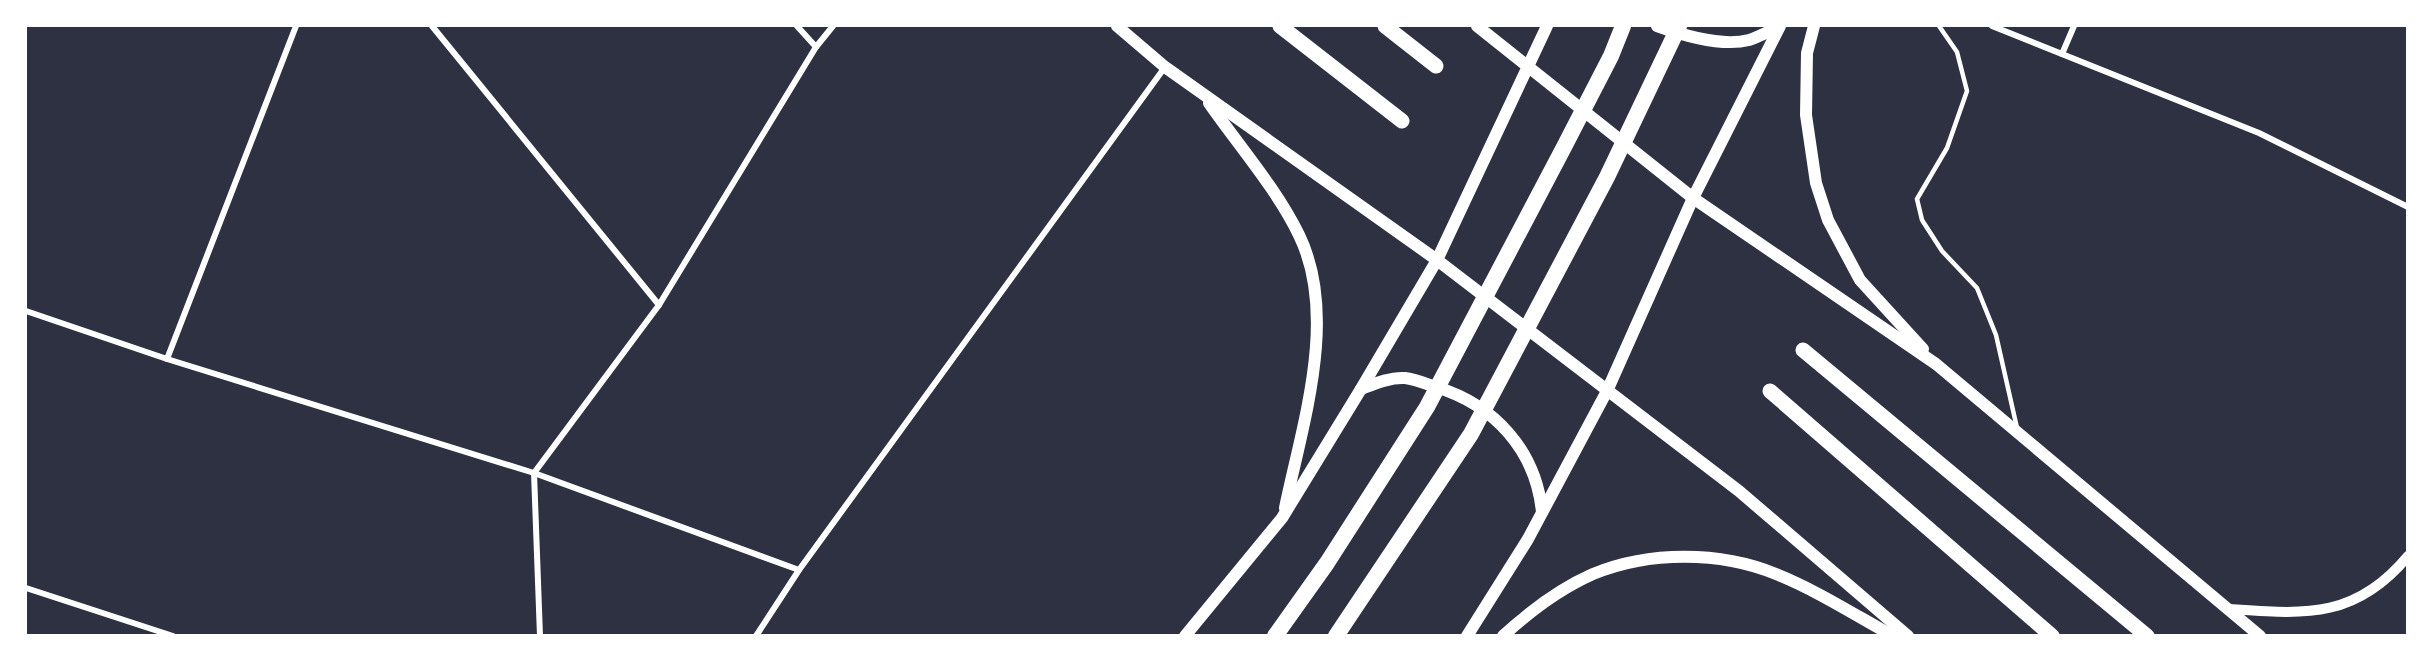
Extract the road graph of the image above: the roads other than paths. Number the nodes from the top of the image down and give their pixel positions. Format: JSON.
{"nodes":[{"id":1,"x":296,"y":26,"type":"edge"},
{"id":2,"x":432,"y":26,"type":"edge"},
{"id":3,"x":797,"y":26,"type":"edge"},
{"id":4,"x":833,"y":26,"type":"edge"},
{"id":5,"x":1117,"y":26,"type":"edge"},
{"id":6,"x":1280,"y":26,"type":"edge"},
{"id":7,"x":1385,"y":26,"type":"edge"},
{"id":8,"x":1477,"y":26,"type":"edge"},
{"id":9,"x":1547,"y":26,"type":"edge"},
{"id":10,"x":1623,"y":26,"type":"edge"},
{"id":11,"x":1656,"y":26,"type":"edge"},
{"id":12,"x":1679,"y":26,"type":"edge"},
{"id":13,"x":1780,"y":26,"type":"edge"},
{"id":14,"x":1814,"y":26,"type":"edge"},
{"id":15,"x":1939,"y":26,"type":"edge"},
{"id":16,"x":1992,"y":26,"type":"edge"},
{"id":17,"x":2074,"y":26,"type":"edge"},
{"id":18,"x":816,"y":47,"type":"junction"},
{"id":19,"x":2062,"y":54,"type":"junction"},
{"id":20,"x":1436,"y":66,"type":"dead end"},
{"id":21,"x":1526,"y":66,"type":"junction"},
{"id":22,"x":1165,"y":67,"type":"junction"},
{"id":23,"x":1203,"y":95,"type":"junction"},
{"id":24,"x":1402,"y":121,"type":"dead end"},
{"id":25,"x":1693,"y":198,"type":"junction"},
{"id":26,"x":2408,"y":207,"type":"edge"},
{"id":27,"x":1437,"y":260,"type":"junction"},
{"id":28,"x":658,"y":305,"type":"junction"},
{"id":29,"x":26,"y":311,"type":"edge"},
{"id":30,"x":1803,"y":350,"type":"dead end"},
{"id":31,"x":167,"y":359,"type":"junction"},
{"id":32,"x":1936,"y":363,"type":"junction"},
{"id":33,"x":1360,"y":389,"type":"junction"},
{"id":34,"x":1607,"y":391,"type":"junction"},
{"id":35,"x":1770,"y":391,"type":"dead end"},
{"id":36,"x":2019,"y":433,"type":"junction"},
{"id":37,"x":534,"y":473,"type":"junction"},
{"id":38,"x":1542,"y":514,"type":"junction"},
{"id":39,"x":1282,"y":518,"type":"junction"},
{"id":40,"x":2408,"y":556,"type":"edge"},
{"id":41,"x":799,"y":570,"type":"junction"},
{"id":42,"x":26,"y":588,"type":"edge"},
{"id":43,"x":2229,"y":609,"type":"junction"},
{"id":44,"x":173,"y":636,"type":"edge"},
{"id":45,"x":540,"y":636,"type":"edge"},
{"id":46,"x":756,"y":636,"type":"edge"},
{"id":47,"x":1185,"y":636,"type":"edge"},
{"id":48,"x":1275,"y":636,"type":"edge"},
{"id":49,"x":1336,"y":636,"type":"edge"},
{"id":50,"x":1467,"y":636,"type":"edge"},
{"id":51,"x":1503,"y":636,"type":"edge"},
{"id":52,"x":1893,"y":636,"type":"edge"},
{"id":53,"x":1908,"y":636,"type":"edge"},
{"id":54,"x":2052,"y":636,"type":"edge"},
{"id":55,"x":2146,"y":636,"type":"edge"},
{"id":56,"x":2260,"y":636,"type":"edge"}],
"edges":[{"from":1,"to":31,"type":"street"},
{"from":2,"to":28,"type":"street"},
{"from":3,"to":18,"type":"street"},
{"from":4,"to":18,"type":"street"},
{"from":5,"to":22,"type":"main road"},
{"from":6,"to":24,"type":"main road"},
{"from":7,"to":20,"type":"main road"},
{"from":8,"to":21,"type":"main road"},
{"from":9,"to":21,"type":"main road"},
{"from":10,"to":48,"type":"highway"},
{"from":11,"to":13,"type":"main road"},
{"from":12,"to":49,"type":"highway"},
{"from":13,"to":25,"type":"main road"},
{"from":14,"to":32,"type":"main road"},
{"from":15,"to":36,"type":"lane"},
{"from":16,"to":19,"type":"street"},
{"from":17,"to":19,"type":"street"},
{"from":18,"to":28,"type":"street"},
{"from":19,"to":26,"type":"street"},
{"from":21,"to":25,"type":"main road"},
{"from":21,"to":27,"type":"main road"},
{"from":22,"to":23,"type":"main road"},
{"from":22,"to":41,"type":"street"},
{"from":23,"to":27,"type":"main road"},
{"from":23,"to":39,"type":"main road"},
{"from":25,"to":32,"type":"main road"},
{"from":25,"to":34,"type":"main road"},
{"from":27,"to":33,"type":"main road"},
{"from":27,"to":34,"type":"main road"},
{"from":28,"to":37,"type":"street"},
{"from":29,"to":31,"type":"street"},
{"from":30,"to":55,"type":"main road"},
{"from":31,"to":37,"type":"street"},
{"from":32,"to":36,"type":"main road"},
{"from":33,"to":38,"type":"main road"},
{"from":33,"to":39,"type":"main road"},
{"from":34,"to":38,"type":"main road"},
{"from":34,"to":53,"type":"main road"},
{"from":35,"to":54,"type":"main road"},
{"from":36,"to":43,"type":"main road"},
{"from":37,"to":41,"type":"street"},
{"from":37,"to":45,"type":"street"},
{"from":38,"to":50,"type":"main road"},
{"from":39,"to":47,"type":"main road"},
{"from":40,"to":43,"type":"street"},
{"from":41,"to":46,"type":"street"},
{"from":42,"to":44,"type":"street"},
{"from":43,"to":56,"type":"main road"},
{"from":51,"to":52,"type":"main road"}]}
